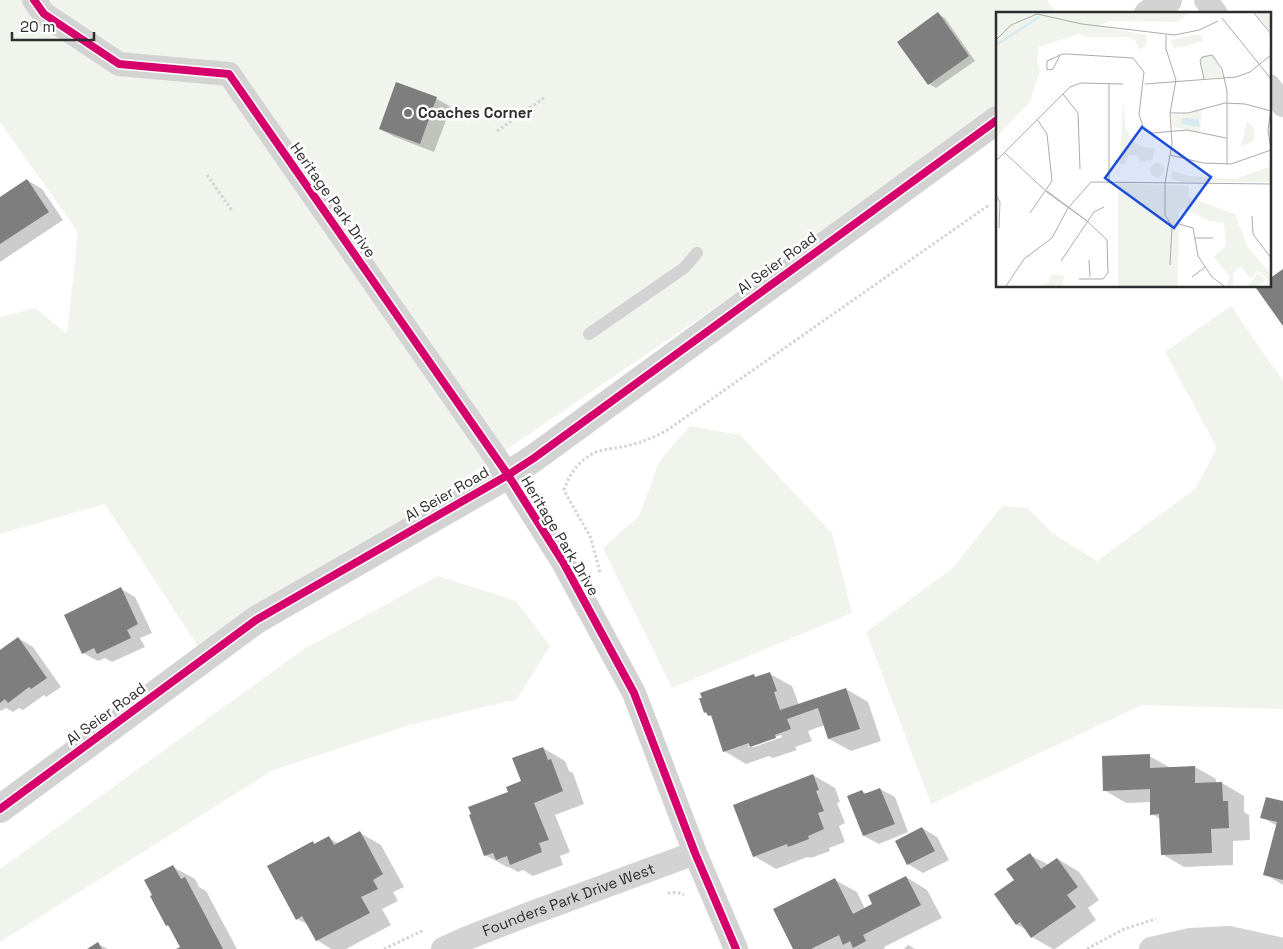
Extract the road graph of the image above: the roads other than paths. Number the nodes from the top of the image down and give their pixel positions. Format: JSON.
{"nodes":[{"id":1,"x":34,"y":0,"type":"edge"},
{"id":2,"x":1168,"y":0,"type":"edge"},
{"id":3,"x":1206,"y":0,"type":"edge"},
{"id":4,"x":1151,"y":12,"type":"edge"},
{"id":5,"x":1215,"y":12,"type":"edge"},
{"id":6,"x":1270,"y":87,"type":"edge"},
{"id":7,"x":1283,"y":105,"type":"edge"},
{"id":8,"x":996,"y":121,"type":"edge"},
{"id":9,"x":697,"y":252,"type":"dead end"},
{"id":10,"x":590,"y":334,"type":"dead end"},
{"id":11,"x":508,"y":475,"type":"junction"},
{"id":12,"x":0,"y":809,"type":"edge"},
{"id":13,"x":695,"y":853,"type":"junction"},
{"id":14,"x":467,"y":944,"type":"edge"},
{"id":15,"x":442,"y":949,"type":"edge"},
{"id":16,"x":736,"y":949,"type":"edge"},
{"id":17,"x":1151,"y":949,"type":"edge"},
{"id":18,"x":1278,"y":949,"type":"edge"}],
"edges":[{"from":1,"to":11,"type":"street","name":"Heritage Park Drive"},
{"from":2,"to":4,"type":"street"},
{"from":3,"to":5,"type":"street"},
{"from":6,"to":7,"type":"street"},
{"from":8,"to":11,"type":"street","name":"Al Seier Road"},
{"from":9,"to":10,"type":"lane"},
{"from":11,"to":12,"type":"street","name":"Al Seier Road"},
{"from":11,"to":13,"type":"street","name":"Heritage Park Drive"},
{"from":13,"to":14,"type":"street","name":"Founders Park Drive West"},
{"from":13,"to":16,"type":"street","name":"Heritage Park Drive"},
{"from":14,"to":15,"type":"street","name":"Founders Park Drive West"},
{"from":17,"to":18,"type":"street"}]}
